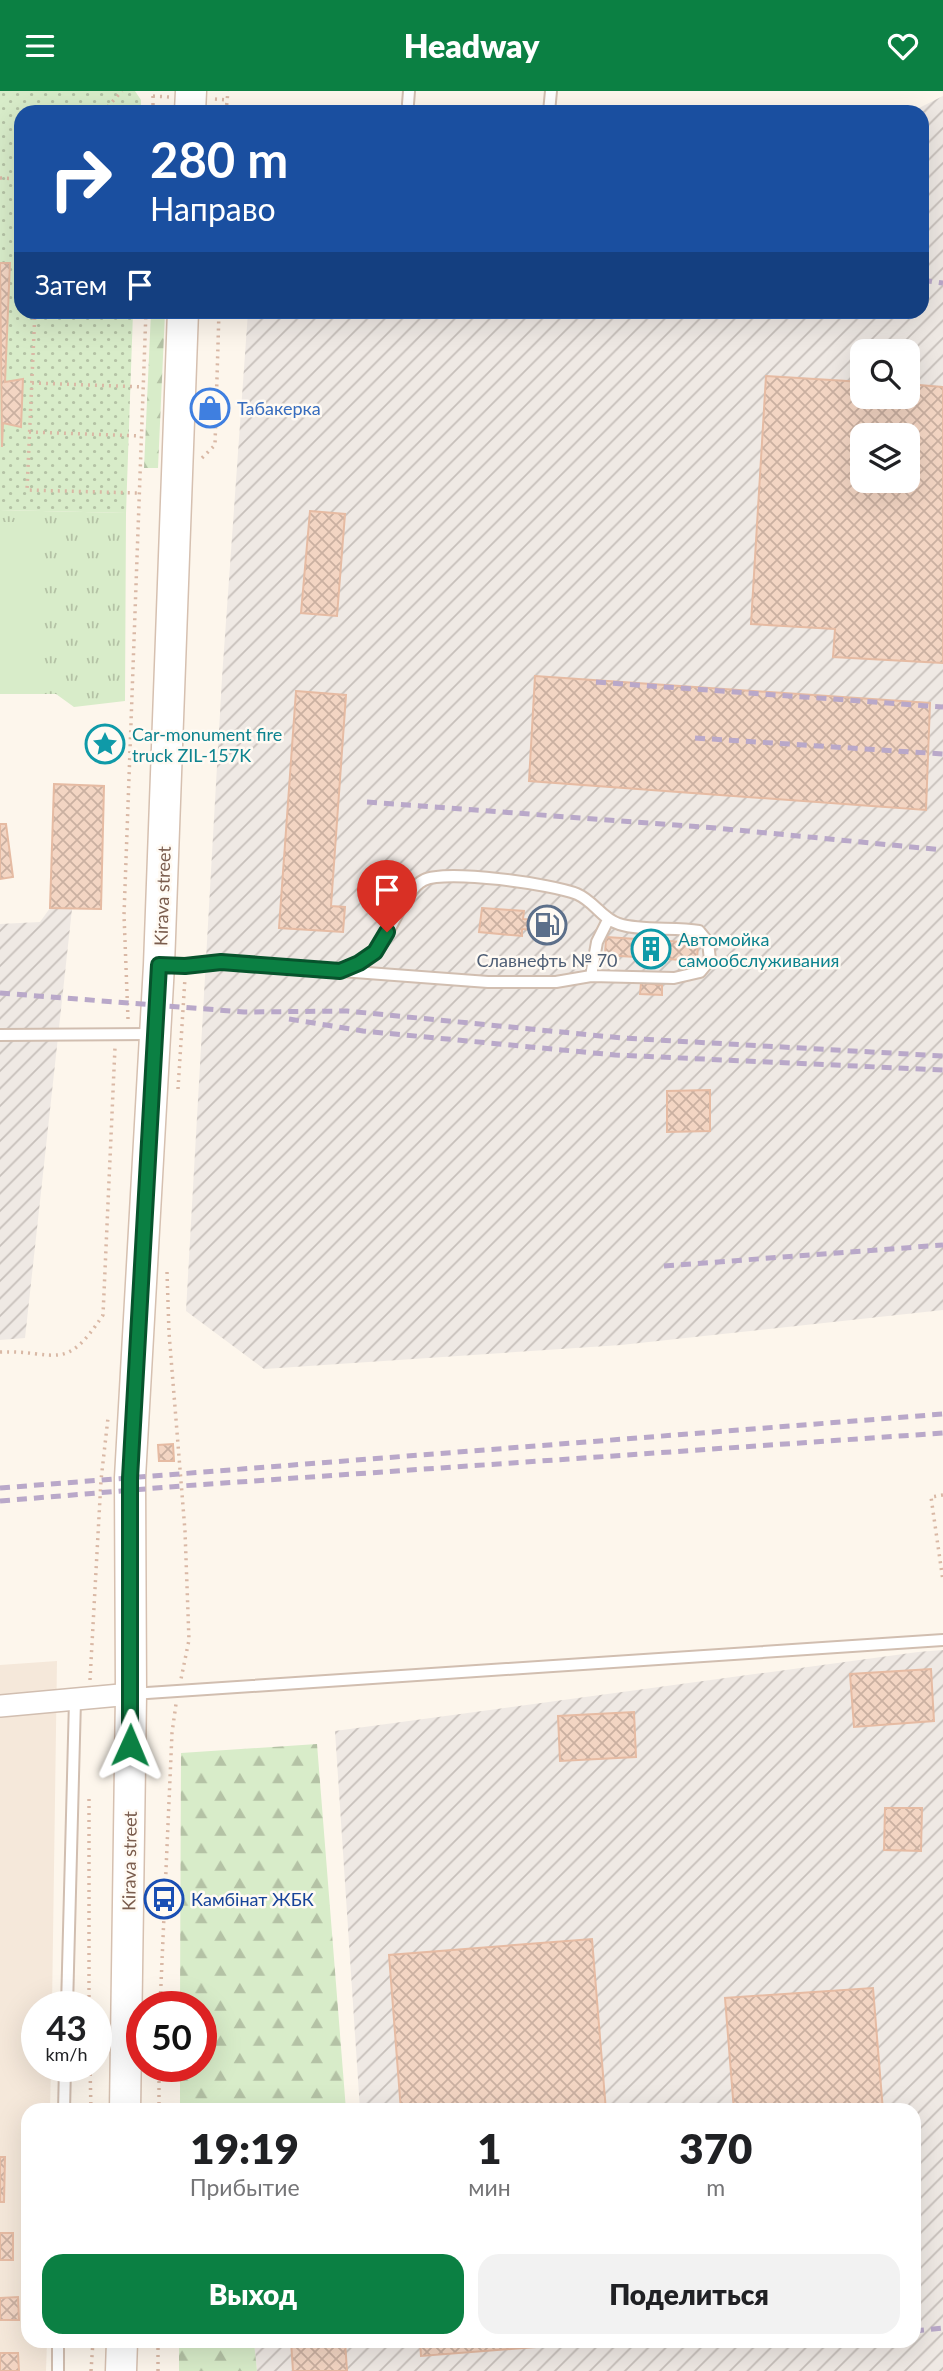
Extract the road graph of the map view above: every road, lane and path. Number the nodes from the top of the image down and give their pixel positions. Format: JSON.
{"nodes":[{"id":1,"x":122,"y":91,"type":"edge"},
{"id":2,"x":409,"y":91,"type":"edge"},
{"id":3,"x":408,"y":104,"type":"dead end"},
{"id":4,"x":109,"y":105,"type":"edge"},
{"id":5,"x":35,"y":319,"type":"edge"},
{"id":6,"x":146,"y":319,"type":"edge"},
{"id":7,"x":183,"y":319,"type":"edge"},
{"id":8,"x":219,"y":319,"type":"edge"},
{"id":9,"x":32,"y":383,"type":"junction"},
{"id":10,"x":143,"y":387,"type":"junction"},
{"id":11,"x":29,"y":432,"type":"junction"},
{"id":12,"x":141,"y":436,"type":"junction"},
{"id":13,"x":198,"y":461,"type":"dead end"},
{"id":14,"x":139,"y":493,"type":"junction"},
{"id":15,"x":608,"y":920,"type":"junction"},
{"id":16,"x":172,"y":966,"type":"junction"},
{"id":17,"x":340,"y":971,"type":"junction"},
{"id":18,"x":591,"y":976,"type":"junction"},
{"id":19,"x":133,"y":1034,"type":"junction"},
{"id":20,"x":0,"y":1035,"type":"edge"},
{"id":21,"x":178,"y":1091,"type":"dead end"},
{"id":22,"x":167,"y":1270,"type":"dead end"},
{"id":23,"x":0,"y":1352,"type":"edge"},
{"id":24,"x":108,"y":1417,"type":"dead end"},
{"id":25,"x":943,"y":1495,"type":"edge"},
{"id":26,"x":943,"y":1581,"type":"edge"},
{"id":27,"x":943,"y":1640,"type":"edge"},
{"id":28,"x":178,"y":1692,"type":"junction"},
{"id":29,"x":131,"y":1694,"type":"junction"},
{"id":30,"x":82,"y":1699,"type":"junction"},
{"id":31,"x":0,"y":1706,"type":"edge"},
{"id":32,"x":89,"y":1796,"type":"dead end"},
{"id":33,"x":68,"y":1991,"type":"edge"},
{"id":34,"x":89,"y":1991,"type":"edge"},
{"id":35,"x":161,"y":1991,"type":"edge"},
{"id":36,"x":65,"y":2082,"type":"edge"},
{"id":37,"x":90,"y":2082,"type":"edge"},
{"id":38,"x":159,"y":2082,"type":"edge"},
{"id":39,"x":64,"y":2103,"type":"edge"},
{"id":40,"x":91,"y":2103,"type":"edge"},
{"id":41,"x":125,"y":2103,"type":"edge"},
{"id":42,"x":159,"y":2103,"type":"edge"},
{"id":43,"x":58,"y":2348,"type":"edge"},
{"id":44,"x":93,"y":2348,"type":"edge"},
{"id":45,"x":122,"y":2348,"type":"edge"},
{"id":46,"x":158,"y":2348,"type":"edge"},
{"id":47,"x":58,"y":2371,"type":"edge"},
{"id":48,"x":91,"y":2371,"type":"edge"},
{"id":49,"x":121,"y":2371,"type":"edge"},
{"id":50,"x":158,"y":2371,"type":"edge"}],
"edges":[{"from":1,"to":4,"type":"path"},
{"from":2,"to":3,"type":"lane"},
{"from":5,"to":9,"type":"path"},
{"from":6,"to":10,"type":"path"},
{"from":7,"to":16,"type":"main road","name":"Kirava street"},
{"from":8,"to":13,"type":"path"},
{"from":9,"to":10,"type":"path"},
{"from":9,"to":11,"type":"path"},
{"from":10,"to":12,"type":"path"},
{"from":11,"to":12,"type":"path"},
{"from":11,"to":14,"type":"path"},
{"from":12,"to":14,"type":"path"},
{"from":14,"to":19,"type":"path"},
{"from":15,"to":17,"type":"lane"},
{"from":15,"to":18,"type":"lane"},
{"from":15,"to":18,"type":"lane"},
{"from":16,"to":17,"type":"lane"},
{"from":16,"to":19,"type":"main road","name":"Kirava street"},
{"from":16,"to":21,"type":"path"},
{"from":17,"to":18,"type":"lane"},
{"from":19,"to":20,"type":"lane"},
{"from":19,"to":23,"type":"path"},
{"from":19,"to":29,"type":"main road","name":"Kirava street"},
{"from":22,"to":28,"type":"path"},
{"from":24,"to":30,"type":"path"},
{"from":25,"to":26,"type":"path"},
{"from":27,"to":28,"type":"lane"},
{"from":28,"to":29,"type":"lane"},
{"from":28,"to":35,"type":"path"},
{"from":29,"to":30,"type":"street"},
{"from":29,"to":41,"type":"main road","name":"Kirava street"},
{"from":30,"to":31,"type":"street"},
{"from":30,"to":33,"type":"lane"},
{"from":32,"to":34,"type":"path"},
{"from":36,"to":39,"type":"lane"},
{"from":37,"to":40,"type":"path"},
{"from":38,"to":42,"type":"path"},
{"from":43,"to":47,"type":"lane"},
{"from":44,"to":48,"type":"path"},
{"from":45,"to":49,"type":"main road"},
{"from":46,"to":50,"type":"path"}]}
